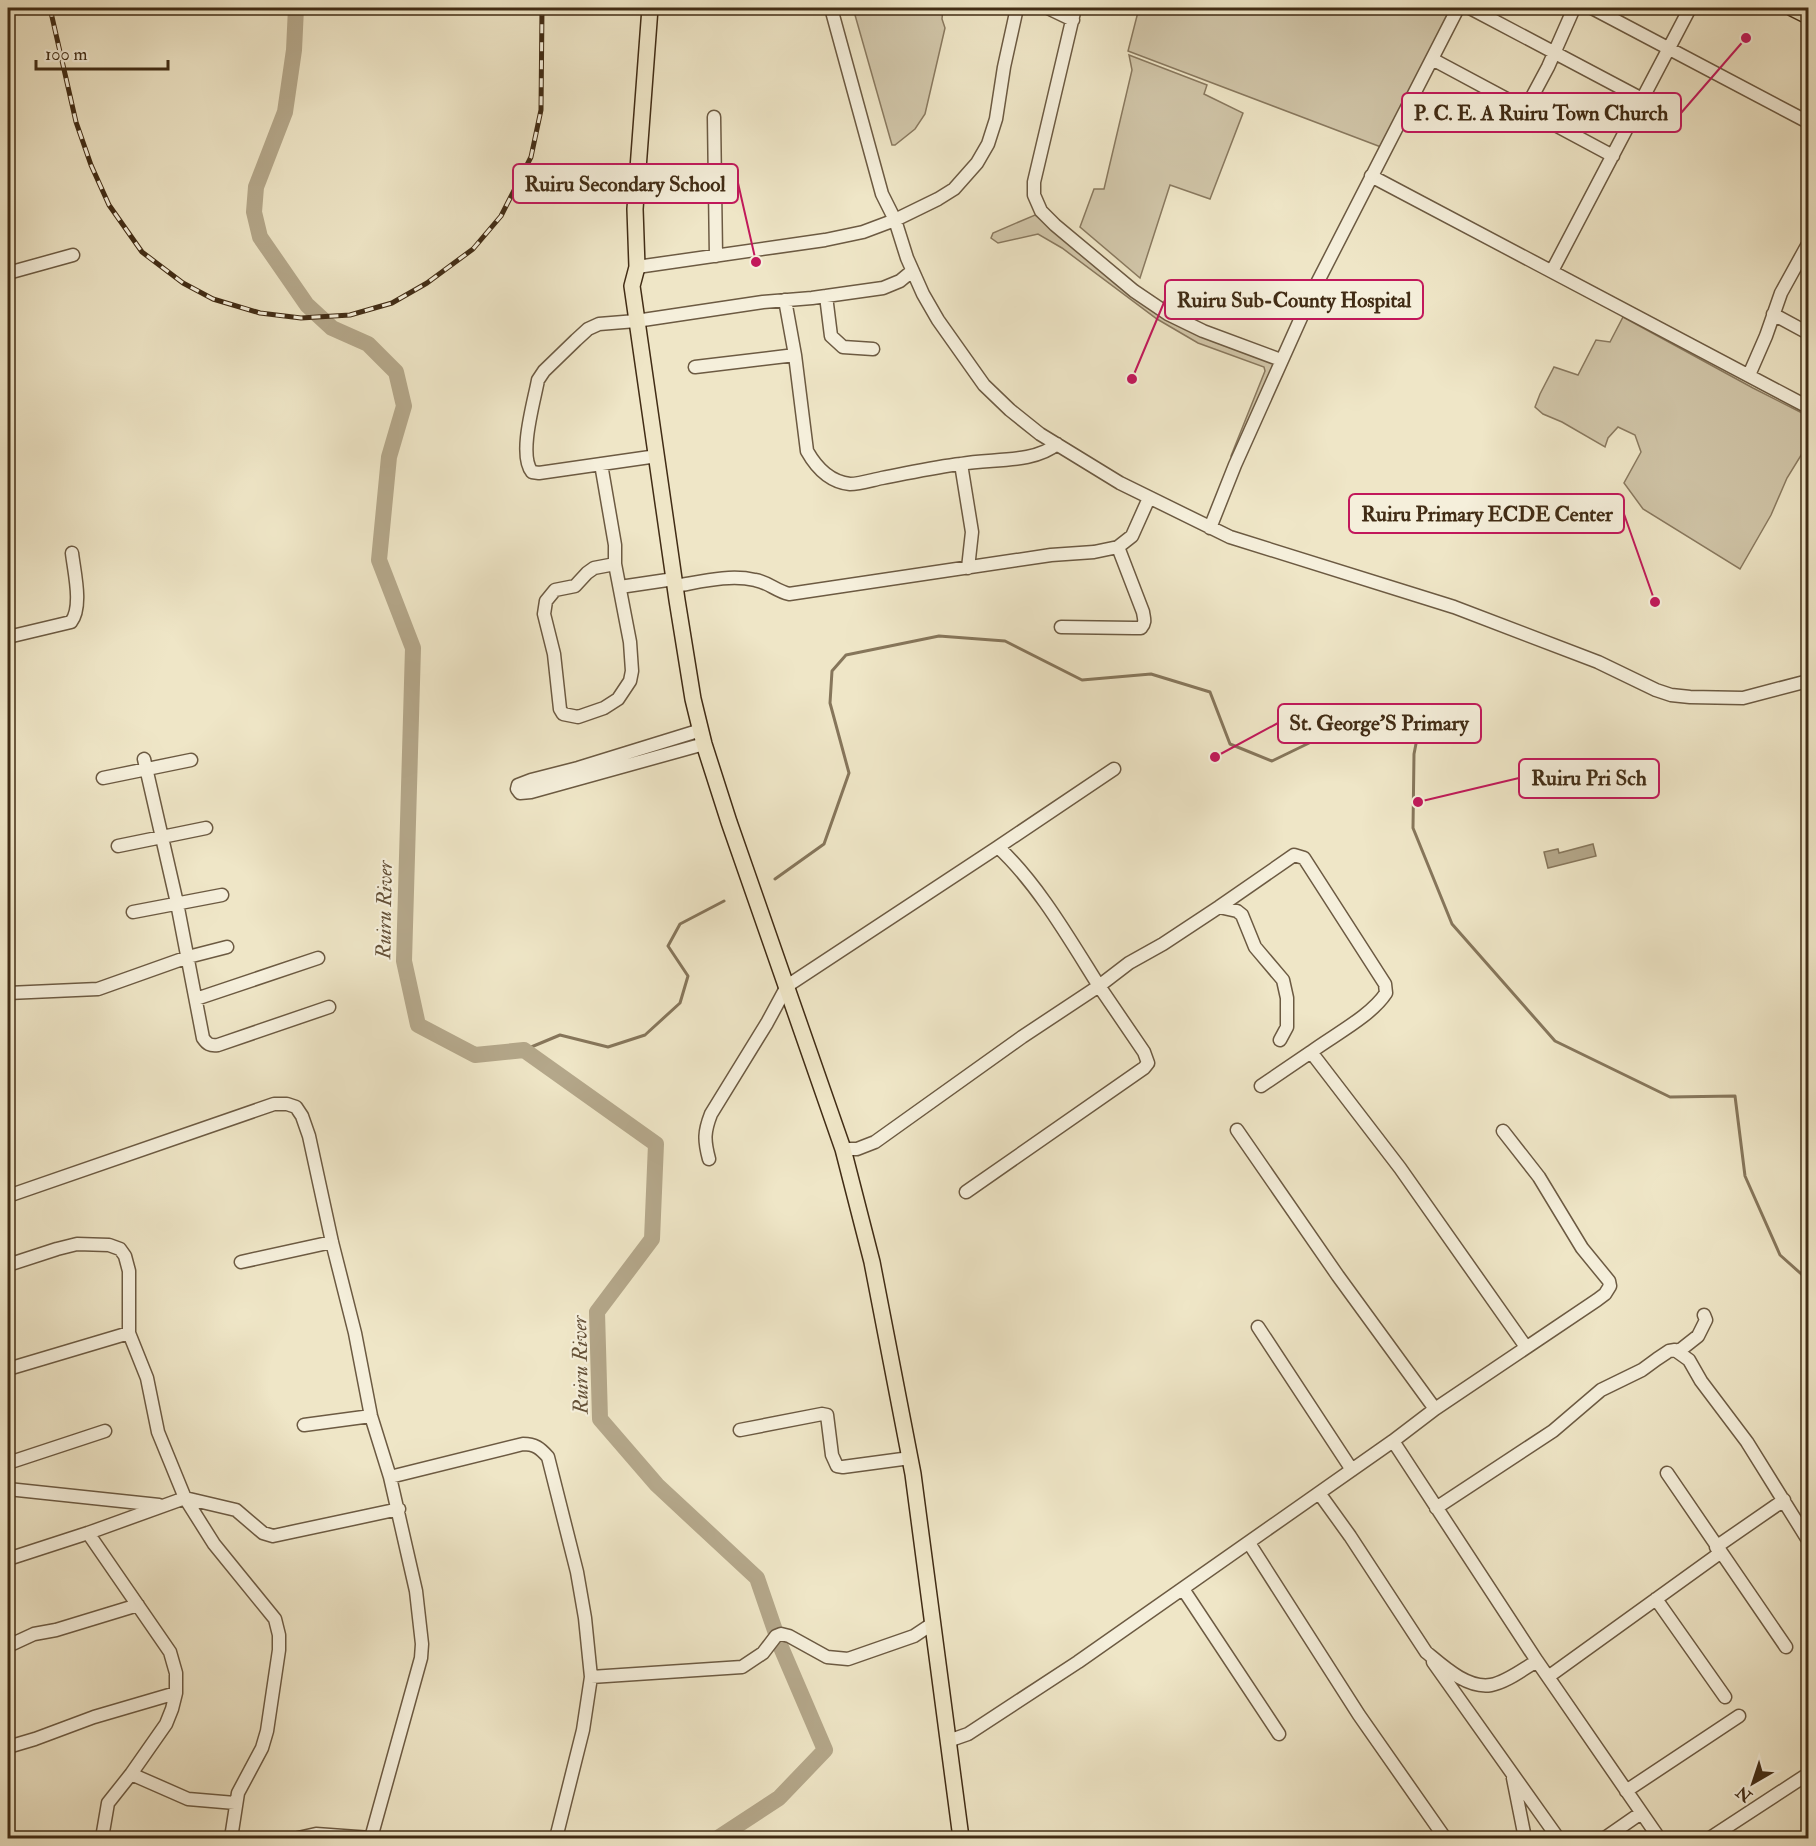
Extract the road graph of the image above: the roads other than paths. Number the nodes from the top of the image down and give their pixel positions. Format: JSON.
{"nodes":[{"id":1,"x":650,"y":8,"type":"edge"},
{"id":2,"x":831,"y":8,"type":"edge"},
{"id":3,"x":1017,"y":8,"type":"edge"},
{"id":4,"x":1048,"y":8,"type":"edge"},
{"id":5,"x":1458,"y":8,"type":"edge"},
{"id":6,"x":1470,"y":8,"type":"edge"},
{"id":7,"x":1574,"y":8,"type":"edge"},
{"id":8,"x":1592,"y":8,"type":"edge"},
{"id":9,"x":1690,"y":8,"type":"edge"},
{"id":10,"x":1792,"y":8,"type":"edge"},
{"id":11,"x":1074,"y":14,"type":"edge"},
{"id":12,"x":1809,"y":16,"type":"edge"},
{"id":13,"x":1669,"y":47,"type":"junction"},
{"id":14,"x":1554,"y":53,"type":"junction"},
{"id":15,"x":1432,"y":59,"type":"junction"},
{"id":16,"x":1642,"y":99,"type":"junction"},
{"id":17,"x":1525,"y":110,"type":"junction"},
{"id":18,"x":714,"y":117,"type":"dead end"},
{"id":19,"x":1809,"y":122,"type":"edge"},
{"id":20,"x":1613,"y":156,"type":"junction"},
{"id":21,"x":1371,"y":176,"type":"junction"},
{"id":22,"x":895,"y":220,"type":"junction"},
{"id":23,"x":1809,"y":243,"type":"edge"},
{"id":24,"x":73,"y":255,"type":"dead end"},
{"id":25,"x":716,"y":256,"type":"junction"},
{"id":26,"x":637,"y":267,"type":"junction"},
{"id":27,"x":912,"y":271,"type":"junction"},
{"id":28,"x":1552,"y":271,"type":"junction"},
{"id":29,"x":8,"y":273,"type":"edge"},
{"id":30,"x":826,"y":296,"type":"junction"},
{"id":31,"x":785,"y":300,"type":"junction"},
{"id":32,"x":1773,"y":314,"type":"junction"},
{"id":33,"x":636,"y":321,"type":"junction"},
{"id":34,"x":1809,"y":333,"type":"edge"},
{"id":35,"x":873,"y":349,"type":"dead end"},
{"id":36,"x":795,"y":355,"type":"junction"},
{"id":37,"x":1281,"y":360,"type":"junction"},
{"id":38,"x":695,"y":367,"type":"dead end"},
{"id":39,"x":1749,"y":375,"type":"junction"},
{"id":40,"x":1809,"y":407,"type":"edge"},
{"id":41,"x":1057,"y":444,"type":"junction"},
{"id":42,"x":657,"y":456,"type":"junction"},
{"id":43,"x":602,"y":464,"type":"junction"},
{"id":44,"x":961,"y":464,"type":"junction"},
{"id":45,"x":1149,"y":498,"type":"junction"},
{"id":46,"x":1210,"y":528,"type":"junction"},
{"id":47,"x":1118,"y":547,"type":"junction"},
{"id":48,"x":72,"y":552,"type":"dead end"},
{"id":49,"x":615,"y":564,"type":"junction"},
{"id":50,"x":968,"y":568,"type":"junction"},
{"id":51,"x":674,"y":583,"type":"junction"},
{"id":52,"x":620,"y":587,"type":"junction"},
{"id":53,"x":1061,"y":627,"type":"dead end"},
{"id":54,"x":8,"y":637,"type":"edge"},
{"id":55,"x":1809,"y":681,"type":"edge"},
{"id":56,"x":702,"y":737,"type":"junction"},
{"id":57,"x":653,"y":744,"type":"junction"},
{"id":58,"x":657,"y":757,"type":"junction"},
{"id":59,"x":191,"y":760,"type":"dead end"},
{"id":60,"x":146,"y":764,"type":"junction"},
{"id":61,"x":1114,"y":769,"type":"dead end"},
{"id":62,"x":103,"y":777,"type":"dead end"},
{"id":63,"x":206,"y":828,"type":"dead end"},
{"id":64,"x":163,"y":836,"type":"junction"},
{"id":65,"x":118,"y":846,"type":"dead end"},
{"id":66,"x":998,"y":848,"type":"junction"},
{"id":67,"x":222,"y":895,"type":"dead end"},
{"id":68,"x":177,"y":903,"type":"junction"},
{"id":69,"x":1219,"y":908,"type":"junction"},
{"id":70,"x":133,"y":912,"type":"dead end"},
{"id":71,"x":227,"y":947,"type":"dead end"},
{"id":72,"x":188,"y":957,"type":"junction"},
{"id":73,"x":318,"y":958,"type":"dead end"},
{"id":74,"x":787,"y":986,"type":"junction"},
{"id":75,"x":1100,"y":986,"type":"junction"},
{"id":76,"x":8,"y":993,"type":"edge"},
{"id":77,"x":196,"y":999,"type":"junction"},
{"id":78,"x":329,"y":1007,"type":"dead end"},
{"id":79,"x":1280,"y":1040,"type":"dead end"},
{"id":80,"x":1311,"y":1052,"type":"junction"},
{"id":81,"x":1261,"y":1086,"type":"dead end"},
{"id":82,"x":1237,"y":1130,"type":"dead end"},
{"id":83,"x":1503,"y":1131,"type":"dead end"},
{"id":84,"x":843,"y":1149,"type":"junction"},
{"id":85,"x":709,"y":1159,"type":"dead end"},
{"id":86,"x":966,"y":1192,"type":"dead end"},
{"id":87,"x":8,"y":1196,"type":"edge"},
{"id":88,"x":332,"y":1242,"type":"junction"},
{"id":89,"x":241,"y":1262,"type":"dead end"},
{"id":90,"x":8,"y":1265,"type":"edge"},
{"id":91,"x":1704,"y":1315,"type":"dead end"},
{"id":92,"x":1258,"y":1327,"type":"dead end"},
{"id":93,"x":129,"y":1333,"type":"junction"},
{"id":94,"x":1526,"y":1347,"type":"junction"},
{"id":95,"x":1679,"y":1351,"type":"junction"},
{"id":96,"x":8,"y":1369,"type":"edge"},
{"id":97,"x":1435,"y":1409,"type":"junction"},
{"id":98,"x":371,"y":1416,"type":"junction"},
{"id":99,"x":304,"y":1425,"type":"dead end"},
{"id":100,"x":105,"y":1431,"type":"dead end"},
{"id":101,"x":740,"y":1431,"type":"dead end"},
{"id":102,"x":1393,"y":1441,"type":"junction"},
{"id":103,"x":909,"y":1458,"type":"junction"},
{"id":104,"x":8,"y":1463,"type":"edge"},
{"id":105,"x":1352,"y":1470,"type":"junction"},
{"id":106,"x":1667,"y":1473,"type":"dead end"},
{"id":107,"x":390,"y":1477,"type":"junction"},
{"id":108,"x":8,"y":1489,"type":"edge"},
{"id":109,"x":1319,"y":1493,"type":"junction"},
{"id":110,"x":185,"y":1498,"type":"junction"},
{"id":111,"x":1784,"y":1500,"type":"junction"},
{"id":112,"x":164,"y":1506,"type":"junction"},
{"id":113,"x":1436,"y":1508,"type":"junction"},
{"id":114,"x":399,"y":1509,"type":"junction"},
{"id":115,"x":88,"y":1533,"type":"junction"},
{"id":116,"x":1809,"y":1540,"type":"edge"},
{"id":117,"x":1249,"y":1543,"type":"junction"},
{"id":118,"x":1718,"y":1550,"type":"junction"},
{"id":119,"x":8,"y":1559,"type":"edge"},
{"id":120,"x":1183,"y":1589,"type":"junction"},
{"id":121,"x":1656,"y":1599,"type":"junction"},
{"id":122,"x":138,"y":1605,"type":"junction"},
{"id":123,"x":932,"y":1624,"type":"junction"},
{"id":124,"x":8,"y":1646,"type":"edge"},
{"id":125,"x":1786,"y":1647,"type":"dead end"},
{"id":126,"x":1426,"y":1652,"type":"junction"},
{"id":127,"x":1537,"y":1661,"type":"junction"},
{"id":128,"x":591,"y":1677,"type":"junction"},
{"id":129,"x":1548,"y":1677,"type":"junction"},
{"id":130,"x":176,"y":1693,"type":"junction"},
{"id":131,"x":1725,"y":1697,"type":"dead end"},
{"id":132,"x":1739,"y":1716,"type":"dead end"},
{"id":133,"x":1279,"y":1734,"type":"dead end"},
{"id":134,"x":948,"y":1741,"type":"junction"},
{"id":135,"x":8,"y":1747,"type":"edge"},
{"id":136,"x":1809,"y":1773,"type":"edge"},
{"id":137,"x":131,"y":1774,"type":"junction"},
{"id":138,"x":1512,"y":1774,"type":"junction"},
{"id":139,"x":1626,"y":1791,"type":"junction"},
{"id":140,"x":235,"y":1803,"type":"junction"},
{"id":141,"x":1641,"y":1813,"type":"junction"},
{"id":142,"x":371,"y":1838,"type":"edge"},
{"id":143,"x":102,"y":1839,"type":"edge"},
{"id":144,"x":231,"y":1839,"type":"edge"},
{"id":145,"x":298,"y":1839,"type":"edge"},
{"id":146,"x":556,"y":1839,"type":"edge"},
{"id":147,"x":961,"y":1839,"type":"edge"},
{"id":148,"x":1445,"y":1839,"type":"edge"},
{"id":149,"x":1525,"y":1839,"type":"edge"},
{"id":150,"x":1558,"y":1839,"type":"edge"},
{"id":151,"x":1605,"y":1839,"type":"edge"},
{"id":152,"x":1659,"y":1839,"type":"edge"},
{"id":153,"x":1710,"y":1839,"type":"edge"}],
"edges":[{"from":1,"to":26,"type":"main road"},
{"from":2,"to":22,"type":"street"},
{"from":3,"to":22,"type":"street"},
{"from":4,"to":11,"type":"street"},
{"from":5,"to":15,"type":"street"},
{"from":6,"to":14,"type":"street"},
{"from":7,"to":14,"type":"street"},
{"from":8,"to":13,"type":"street"},
{"from":9,"to":13,"type":"street"},
{"from":10,"to":12,"type":"main road"},
{"from":11,"to":37,"type":"street"},
{"from":13,"to":16,"type":"street"},
{"from":13,"to":19,"type":"street"},
{"from":14,"to":16,"type":"street"},
{"from":14,"to":17,"type":"street"},
{"from":15,"to":17,"type":"street"},
{"from":15,"to":21,"type":"street"},
{"from":16,"to":20,"type":"street"},
{"from":17,"to":20,"type":"street"},
{"from":18,"to":25,"type":"street"},
{"from":20,"to":28,"type":"street"},
{"from":21,"to":28,"type":"street"},
{"from":21,"to":37,"type":"street"},
{"from":22,"to":25,"type":"street"},
{"from":22,"to":27,"type":"street"},
{"from":23,"to":32,"type":"street"},
{"from":24,"to":29,"type":"street"},
{"from":25,"to":26,"type":"street"},
{"from":26,"to":33,"type":"main road"},
{"from":27,"to":30,"type":"street"},
{"from":27,"to":41,"type":"street"},
{"from":28,"to":39,"type":"street"},
{"from":30,"to":31,"type":"street"},
{"from":30,"to":35,"type":"street"},
{"from":31,"to":33,"type":"street"},
{"from":31,"to":36,"type":"street"},
{"from":32,"to":34,"type":"street"},
{"from":32,"to":39,"type":"street"},
{"from":33,"to":42,"type":"main road"},
{"from":33,"to":43,"type":"street"},
{"from":36,"to":38,"type":"street"},
{"from":36,"to":44,"type":"street"},
{"from":37,"to":46,"type":"street"},
{"from":39,"to":40,"type":"street"},
{"from":41,"to":44,"type":"street"},
{"from":41,"to":45,"type":"street"},
{"from":42,"to":43,"type":"street"},
{"from":42,"to":51,"type":"main road"},
{"from":43,"to":49,"type":"street"},
{"from":44,"to":50,"type":"street"},
{"from":45,"to":46,"type":"street"},
{"from":45,"to":47,"type":"street"},
{"from":46,"to":55,"type":"street"},
{"from":47,"to":50,"type":"street"},
{"from":47,"to":53,"type":"street"},
{"from":48,"to":54,"type":"street"},
{"from":49,"to":52,"type":"street"},
{"from":49,"to":52,"type":"street"},
{"from":50,"to":51,"type":"street"},
{"from":51,"to":52,"type":"street"},
{"from":51,"to":56,"type":"main road"},
{"from":56,"to":57,"type":"street"},
{"from":56,"to":58,"type":"street"},
{"from":56,"to":74,"type":"main road"},
{"from":57,"to":58,"type":"street"},
{"from":57,"to":58,"type":"street"},
{"from":59,"to":60,"type":"street"},
{"from":60,"to":62,"type":"street"},
{"from":60,"to":64,"type":"street"},
{"from":61,"to":66,"type":"street"},
{"from":63,"to":64,"type":"street"},
{"from":64,"to":65,"type":"street"},
{"from":64,"to":68,"type":"street"},
{"from":66,"to":74,"type":"street"},
{"from":66,"to":75,"type":"street"},
{"from":67,"to":68,"type":"street"},
{"from":68,"to":70,"type":"street"},
{"from":68,"to":72,"type":"street"},
{"from":69,"to":75,"type":"street"},
{"from":69,"to":79,"type":"street"},
{"from":69,"to":80,"type":"street"},
{"from":71,"to":72,"type":"street"},
{"from":72,"to":76,"type":"street"},
{"from":72,"to":77,"type":"street"},
{"from":73,"to":77,"type":"street"},
{"from":74,"to":84,"type":"main road"},
{"from":74,"to":85,"type":"street"},
{"from":75,"to":84,"type":"street"},
{"from":75,"to":86,"type":"street"},
{"from":77,"to":78,"type":"street"},
{"from":80,"to":81,"type":"street"},
{"from":80,"to":94,"type":"street"},
{"from":82,"to":97,"type":"street"},
{"from":83,"to":94,"type":"street"},
{"from":84,"to":103,"type":"main road"},
{"from":87,"to":88,"type":"street"},
{"from":88,"to":89,"type":"street"},
{"from":88,"to":98,"type":"street"},
{"from":90,"to":93,"type":"street"},
{"from":91,"to":95,"type":"street"},
{"from":92,"to":105,"type":"street"},
{"from":93,"to":96,"type":"street"},
{"from":93,"to":110,"type":"street"},
{"from":94,"to":97,"type":"street"},
{"from":95,"to":111,"type":"street"},
{"from":95,"to":113,"type":"street"},
{"from":97,"to":102,"type":"street"},
{"from":98,"to":99,"type":"street"},
{"from":98,"to":107,"type":"street"},
{"from":100,"to":104,"type":"street"},
{"from":101,"to":103,"type":"street"},
{"from":102,"to":105,"type":"street"},
{"from":102,"to":113,"type":"street"},
{"from":103,"to":123,"type":"main road"},
{"from":105,"to":109,"type":"street"},
{"from":106,"to":118,"type":"street"},
{"from":107,"to":114,"type":"street"},
{"from":107,"to":128,"type":"street"},
{"from":108,"to":112,"type":"street"},
{"from":109,"to":117,"type":"street"},
{"from":109,"to":126,"type":"street"},
{"from":110,"to":112,"type":"street"},
{"from":110,"to":114,"type":"street"},
{"from":110,"to":140,"type":"street"},
{"from":111,"to":116,"type":"street"},
{"from":111,"to":118,"type":"street"},
{"from":112,"to":115,"type":"street"},
{"from":113,"to":127,"type":"street"},
{"from":114,"to":142,"type":"street"},
{"from":115,"to":119,"type":"street"},
{"from":115,"to":122,"type":"street"},
{"from":117,"to":120,"type":"street"},
{"from":117,"to":148,"type":"street"},
{"from":118,"to":121,"type":"street"},
{"from":118,"to":125,"type":"street"},
{"from":120,"to":133,"type":"street"},
{"from":120,"to":134,"type":"street"},
{"from":121,"to":129,"type":"street"},
{"from":121,"to":131,"type":"street"},
{"from":122,"to":124,"type":"street"},
{"from":122,"to":130,"type":"street"},
{"from":123,"to":128,"type":"street"},
{"from":123,"to":134,"type":"main road"},
{"from":126,"to":127,"type":"street"},
{"from":126,"to":138,"type":"street"},
{"from":127,"to":129,"type":"street"},
{"from":128,"to":146,"type":"street"},
{"from":129,"to":139,"type":"street"},
{"from":130,"to":135,"type":"street"},
{"from":130,"to":137,"type":"street"},
{"from":132,"to":139,"type":"street"},
{"from":134,"to":147,"type":"main road"},
{"from":136,"to":153,"type":"street"},
{"from":137,"to":140,"type":"street"},
{"from":137,"to":143,"type":"street"},
{"from":138,"to":149,"type":"street"},
{"from":138,"to":150,"type":"street"},
{"from":139,"to":141,"type":"street"},
{"from":140,"to":144,"type":"street"},
{"from":141,"to":151,"type":"street"},
{"from":141,"to":152,"type":"street"},
{"from":142,"to":145,"type":"street"}]}
